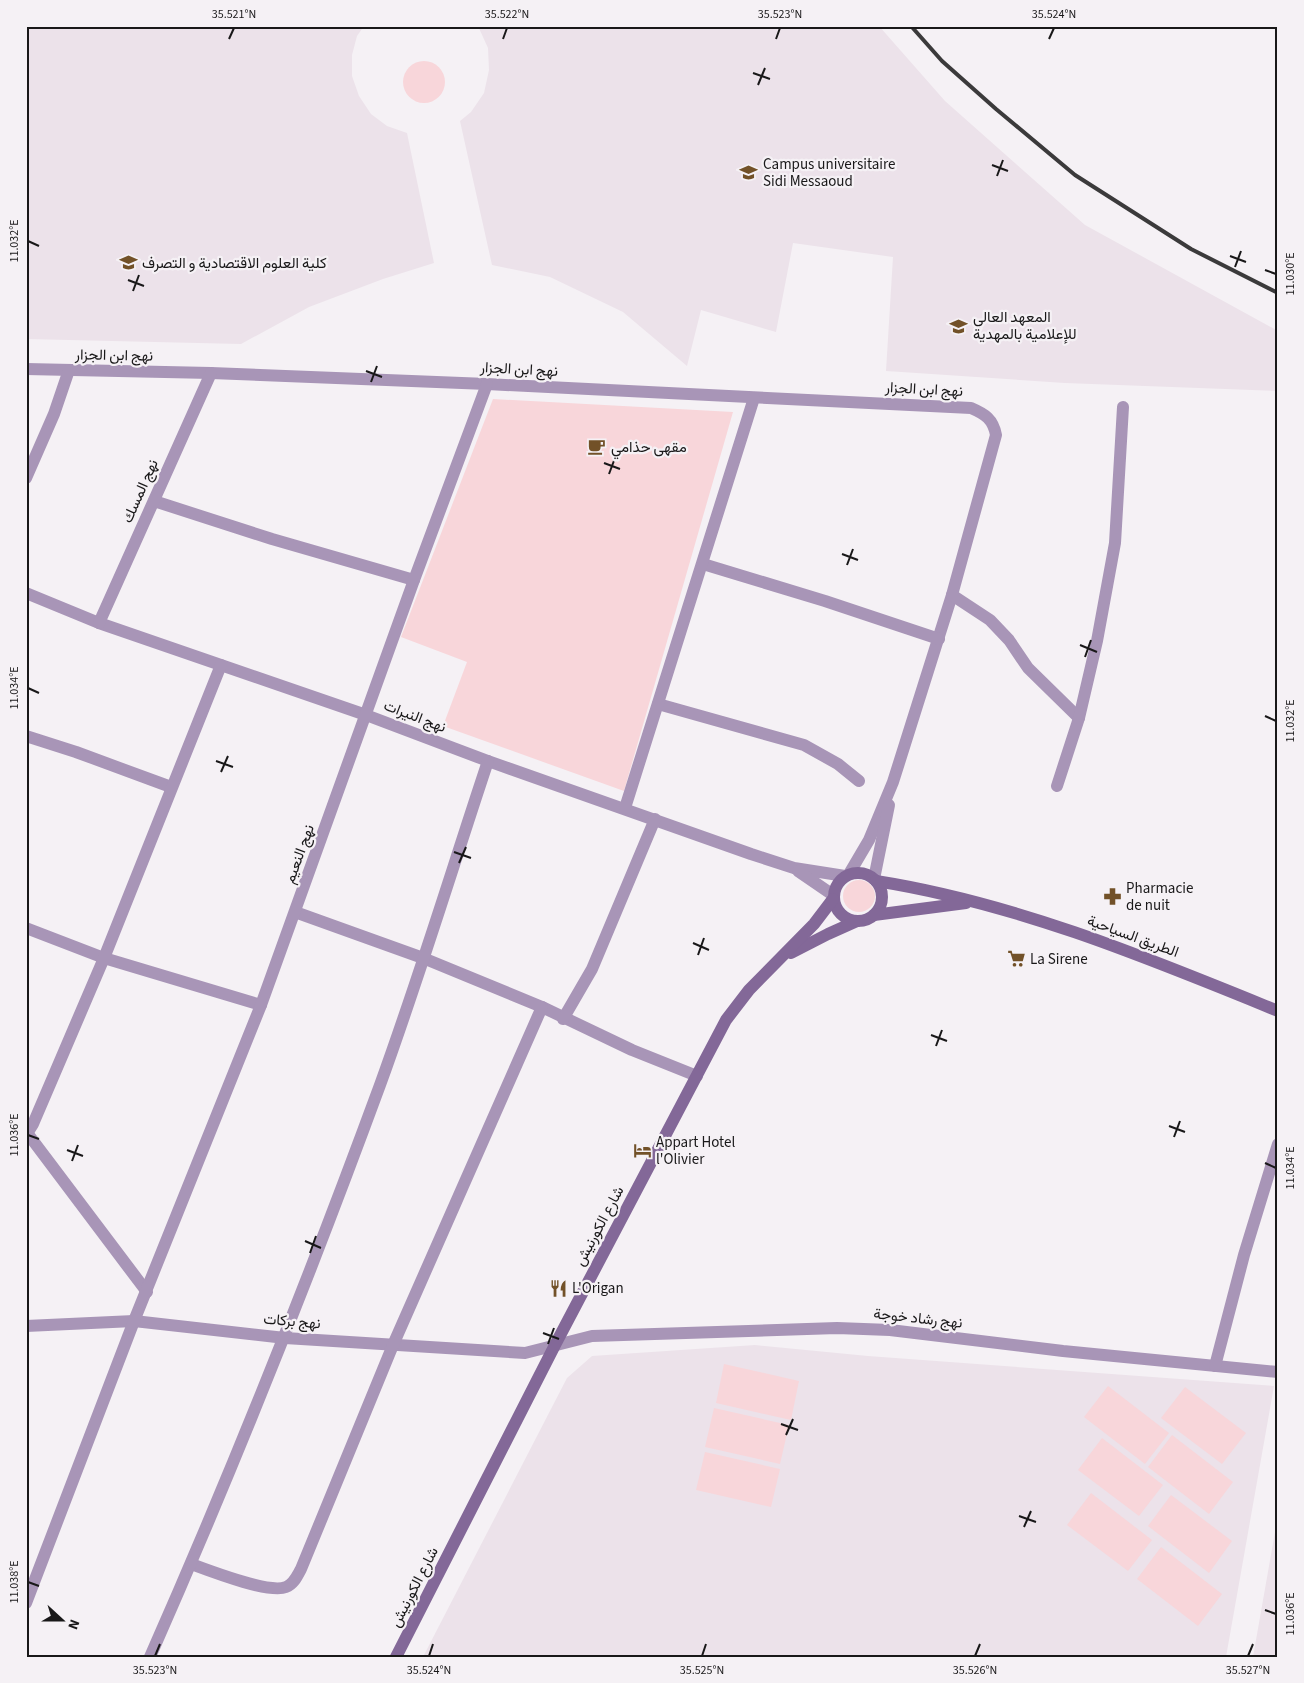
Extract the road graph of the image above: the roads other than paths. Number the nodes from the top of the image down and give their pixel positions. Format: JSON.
{"nodes":[{"id":1,"x":26,"y":369,"type":"edge"},
{"id":2,"x":69,"y":370,"type":"junction"},
{"id":3,"x":211,"y":373,"type":"junction"},
{"id":4,"x":487,"y":384,"type":"junction"},
{"id":5,"x":754,"y":398,"type":"junction"},
{"id":6,"x":1123,"y":407,"type":"dead end"},
{"id":7,"x":26,"y":478,"type":"edge"},
{"id":8,"x":154,"y":501,"type":"junction"},
{"id":9,"x":703,"y":564,"type":"junction"},
{"id":10,"x":414,"y":580,"type":"junction"},
{"id":11,"x":26,"y":592,"type":"edge"},
{"id":12,"x":952,"y":595,"type":"junction"},
{"id":13,"x":99,"y":623,"type":"junction"},
{"id":14,"x":938,"y":639,"type":"junction"},
{"id":15,"x":221,"y":665,"type":"junction"},
{"id":16,"x":658,"y":704,"type":"junction"},
{"id":17,"x":366,"y":715,"type":"junction"},
{"id":18,"x":1078,"y":718,"type":"junction"},
{"id":19,"x":26,"y":736,"type":"edge"},
{"id":20,"x":488,"y":761,"type":"junction"},
{"id":21,"x":859,"y":781,"type":"dead end"},
{"id":22,"x":893,"y":782,"type":"junction"},
{"id":23,"x":1057,"y":786,"type":"dead end"},
{"id":24,"x":171,"y":787,"type":"junction"},
{"id":25,"x":625,"y":808,"type":"junction"},
{"id":26,"x":655,"y":819,"type":"junction"},
{"id":27,"x":794,"y":868,"type":"junction"},
{"id":28,"x":847,"y":875,"type":"junction"},
{"id":29,"x":875,"y":880,"type":"junction"},
{"id":30,"x":833,"y":897,"type":"junction"},
{"id":31,"x":972,"y":902,"type":"junction"},
{"id":32,"x":295,"y":912,"type":"junction"},
{"id":33,"x":874,"y":915,"type":"junction"},
{"id":34,"x":856,"y":921,"type":"junction"},
{"id":35,"x":26,"y":928,"type":"edge"},
{"id":36,"x":104,"y":958,"type":"junction"},
{"id":37,"x":424,"y":958,"type":"junction"},
{"id":38,"x":782,"y":958,"type":"junction"},
{"id":39,"x":261,"y":1005,"type":"junction"},
{"id":40,"x":542,"y":1008,"type":"junction"},
{"id":41,"x":1278,"y":1012,"type":"edge"},
{"id":42,"x":563,"y":1019,"type":"junction"},
{"id":43,"x":697,"y":1076,"type":"junction"},
{"id":44,"x":28,"y":1129,"type":"edge"},
{"id":45,"x":1278,"y":1144,"type":"edge"},
{"id":46,"x":147,"y":1292,"type":"junction"},
{"id":47,"x":134,"y":1322,"type":"junction"},
{"id":48,"x":26,"y":1326,"type":"edge"},
{"id":49,"x":285,"y":1338,"type":"junction"},
{"id":50,"x":393,"y":1345,"type":"junction"},
{"id":51,"x":555,"y":1345,"type":"junction"},
{"id":52,"x":1215,"y":1366,"type":"junction"},
{"id":53,"x":1278,"y":1372,"type":"edge"},
{"id":54,"x":191,"y":1564,"type":"junction"},
{"id":55,"x":26,"y":1603,"type":"edge"},
{"id":56,"x":150,"y":1657,"type":"edge"},
{"id":57,"x":396,"y":1657,"type":"edge"}],
"edges":[{"from":1,"to":2,"type":"street","name":"نهج ابن الجزار"},
{"from":2,"to":3,"type":"street","name":"نهج ابن الجزار"},
{"from":2,"to":7,"type":"street"},
{"from":3,"to":4,"type":"street","name":"نهج ابن الجزار"},
{"from":3,"to":8,"type":"street","name":"نهج المسك"},
{"from":4,"to":5,"type":"street","name":"نهج ابن الجزار"},
{"from":4,"to":10,"type":"street","name":"نهج النعيم"},
{"from":5,"to":9,"type":"street"},
{"from":5,"to":12,"type":"street","name":"نهج ابن الجزار"},
{"from":6,"to":18,"type":"street"},
{"from":8,"to":10,"type":"street"},
{"from":8,"to":13,"type":"street","name":"نهج المسك"},
{"from":9,"to":14,"type":"street"},
{"from":9,"to":16,"type":"street"},
{"from":10,"to":17,"type":"street","name":"نهج النعيم"},
{"from":11,"to":13,"type":"street","name":"نهج النيرات"},
{"from":12,"to":14,"type":"street"},
{"from":12,"to":18,"type":"street"},
{"from":13,"to":15,"type":"street","name":"نهج النيرات"},
{"from":14,"to":22,"type":"street"},
{"from":15,"to":17,"type":"street","name":"نهج النيرات"},
{"from":15,"to":24,"type":"street"},
{"from":16,"to":21,"type":"street"},
{"from":16,"to":25,"type":"street"},
{"from":17,"to":20,"type":"street","name":"نهج النيرات"},
{"from":17,"to":32,"type":"street","name":"نهج النعيم"},
{"from":18,"to":23,"type":"street"},
{"from":19,"to":24,"type":"street"},
{"from":20,"to":25,"type":"street","name":"نهج النيرات"},
{"from":20,"to":37,"type":"street"},
{"from":22,"to":28,"type":"street"},
{"from":22,"to":29,"type":"street"},
{"from":24,"to":36,"type":"street"},
{"from":25,"to":26,"type":"street","name":"نهج النيرات"},
{"from":26,"to":27,"type":"street","name":"نهج النيرات"},
{"from":26,"to":42,"type":"street"},
{"from":27,"to":28,"type":"street"},
{"from":27,"to":30,"type":"street"},
{"from":28,"to":29,"type":"main road"},
{"from":28,"to":30,"type":"main road"},
{"from":29,"to":31,"type":"main road","name":"الطريق السياحية"},
{"from":29,"to":33,"type":"main road"},
{"from":30,"to":34,"type":"main road"},
{"from":30,"to":38,"type":"main road","name":"شارع الكورنيش"},
{"from":31,"to":33,"type":"main road","name":"الطريق السياحية"},
{"from":31,"to":41,"type":"main road","name":"الطريق السياحية"},
{"from":32,"to":37,"type":"street"},
{"from":32,"to":39,"type":"street","name":"نهج النعيم"},
{"from":33,"to":34,"type":"main road"},
{"from":34,"to":38,"type":"main road","name":"شارع الكورنيش"},
{"from":35,"to":36,"type":"street"},
{"from":36,"to":39,"type":"street"},
{"from":36,"to":44,"type":"street"},
{"from":37,"to":40,"type":"street"},
{"from":37,"to":49,"type":"street"},
{"from":38,"to":43,"type":"main road","name":"شارع الكورنيش"},
{"from":39,"to":46,"type":"street","name":"نهج النعيم"},
{"from":40,"to":42,"type":"street"},
{"from":40,"to":50,"type":"street"},
{"from":42,"to":43,"type":"street"},
{"from":43,"to":51,"type":"main road","name":"شارع الكورنيش"},
{"from":44,"to":46,"type":"street"},
{"from":45,"to":52,"type":"street"},
{"from":46,"to":47,"type":"street","name":"نهج النعيم"},
{"from":47,"to":48,"type":"street","name":"نهج بركات"},
{"from":47,"to":49,"type":"street","name":"نهج بركات"},
{"from":47,"to":55,"type":"street","name":"نهج النعيم"},
{"from":49,"to":50,"type":"street","name":"نهج بركات"},
{"from":49,"to":54,"type":"street"},
{"from":50,"to":51,"type":"street","name":"نهج بركات"},
{"from":50,"to":54,"type":"street"},
{"from":51,"to":52,"type":"street","name":"نهج رشاد خوجة"},
{"from":51,"to":57,"type":"main road","name":"شارع الكورنيش"},
{"from":52,"to":53,"type":"street","name":"نهج رشاد خوجة"},
{"from":54,"to":56,"type":"street"}]}
